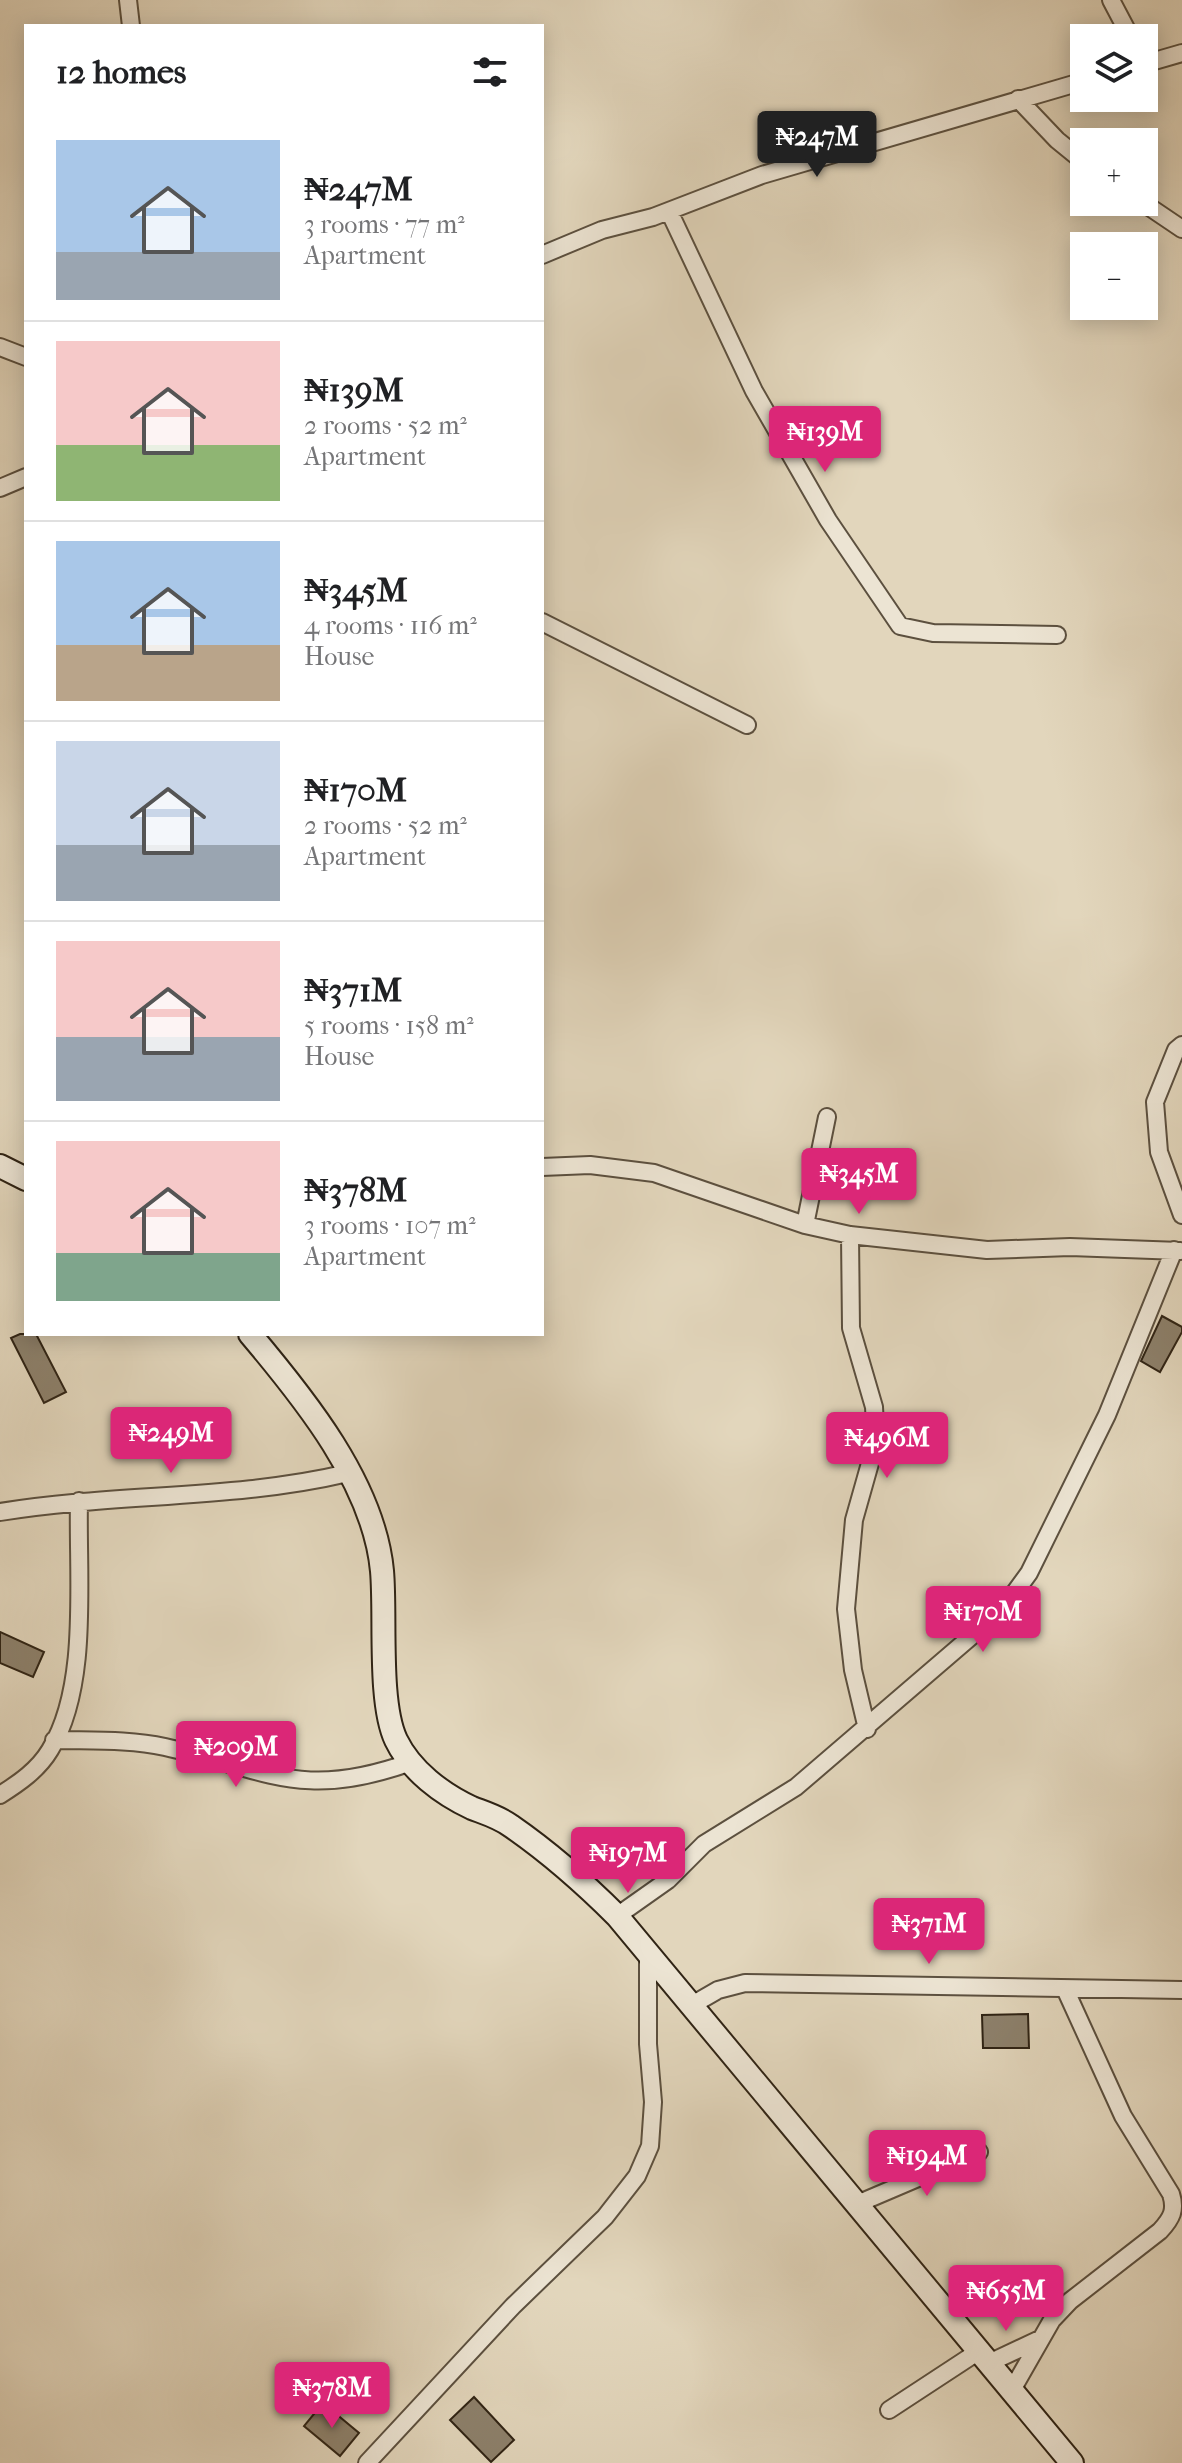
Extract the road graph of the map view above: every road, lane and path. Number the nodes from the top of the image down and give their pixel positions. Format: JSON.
{"nodes":[{"id":1,"x":128,"y":0,"type":"edge"},
{"id":2,"x":1111,"y":0,"type":"edge"},
{"id":3,"x":131,"y":24,"type":"edge"},
{"id":4,"x":1124,"y":24,"type":"edge"},
{"id":5,"x":1182,"y":53,"type":"edge"},
{"id":6,"x":1158,"y":60,"type":"edge"},
{"id":7,"x":1070,"y":85,"type":"edge"},
{"id":8,"x":1018,"y":99,"type":"junction"},
{"id":9,"x":1070,"y":151,"type":"edge"},
{"id":10,"x":669,"y":211,"type":"junction"},
{"id":11,"x":1158,"y":213,"type":"edge"},
{"id":12,"x":1182,"y":229,"type":"edge"},
{"id":13,"x":544,"y":254,"type":"edge"},
{"id":14,"x":0,"y":347,"type":"edge"},
{"id":15,"x":24,"y":356,"type":"edge"},
{"id":16,"x":24,"y":478,"type":"edge"},
{"id":17,"x":0,"y":488,"type":"edge"},
{"id":18,"x":544,"y":623,"type":"edge"},
{"id":19,"x":1057,"y":635,"type":"dead end"},
{"id":20,"x":747,"y":725,"type":"dead end"},
{"id":21,"x":1182,"y":1045,"type":"edge"},
{"id":22,"x":827,"y":1117,"type":"dead end"},
{"id":23,"x":0,"y":1166,"type":"edge"},
{"id":24,"x":544,"y":1167,"type":"edge"},
{"id":25,"x":24,"y":1178,"type":"edge"},
{"id":26,"x":1182,"y":1215,"type":"edge"},
{"id":27,"x":805,"y":1225,"type":"junction"},
{"id":28,"x":850,"y":1235,"type":"junction"},
{"id":29,"x":1178,"y":1250,"type":"edge"},
{"id":30,"x":252,"y":1336,"type":"edge"},
{"id":31,"x":348,"y":1473,"type":"junction"},
{"id":32,"x":79,"y":1501,"type":"junction"},
{"id":33,"x":0,"y":1512,"type":"edge"},
{"id":34,"x":867,"y":1729,"type":"junction"},
{"id":35,"x":54,"y":1740,"type":"junction"},
{"id":36,"x":411,"y":1762,"type":"junction"},
{"id":37,"x":0,"y":1795,"type":"edge"},
{"id":38,"x":617,"y":1916,"type":"junction"},
{"id":39,"x":648,"y":1952,"type":"junction"},
{"id":40,"x":1182,"y":1990,"type":"edge"},
{"id":41,"x":1066,"y":1991,"type":"junction"},
{"id":42,"x":692,"y":2005,"type":"junction"},
{"id":43,"x":979,"y":2152,"type":"dead end"},
{"id":44,"x":857,"y":2204,"type":"junction"},
{"id":45,"x":1040,"y":2339,"type":"junction"},
{"id":46,"x":984,"y":2357,"type":"junction"},
{"id":47,"x":1012,"y":2390,"type":"junction"},
{"id":48,"x":889,"y":2410,"type":"dead end"},
{"id":49,"x":367,"y":2463,"type":"edge"},
{"id":50,"x":1072,"y":2463,"type":"edge"}],
"edges":[{"from":1,"to":3,"type":"street"},
{"from":2,"to":4,"type":"street"},
{"from":5,"to":6,"type":"street"},
{"from":7,"to":8,"type":"street"},
{"from":8,"to":9,"type":"street"},
{"from":8,"to":10,"type":"street"},
{"from":10,"to":13,"type":"street"},
{"from":10,"to":19,"type":"street"},
{"from":11,"to":12,"type":"street"},
{"from":14,"to":15,"type":"street"},
{"from":16,"to":17,"type":"street"},
{"from":18,"to":20,"type":"street"},
{"from":21,"to":26,"type":"street"},
{"from":22,"to":27,"type":"street"},
{"from":23,"to":25,"type":"main road"},
{"from":24,"to":27,"type":"street"},
{"from":27,"to":28,"type":"street"},
{"from":28,"to":29,"type":"street"},
{"from":28,"to":34,"type":"street"},
{"from":29,"to":34,"type":"street"},
{"from":30,"to":31,"type":"main road"},
{"from":31,"to":32,"type":"street"},
{"from":31,"to":36,"type":"main road"},
{"from":32,"to":33,"type":"street"},
{"from":32,"to":35,"type":"street"},
{"from":34,"to":38,"type":"street"},
{"from":35,"to":36,"type":"street"},
{"from":35,"to":37,"type":"street"},
{"from":36,"to":38,"type":"main road"},
{"from":38,"to":39,"type":"main road"},
{"from":39,"to":42,"type":"main road"},
{"from":39,"to":49,"type":"street"},
{"from":40,"to":41,"type":"street"},
{"from":41,"to":42,"type":"street"},
{"from":41,"to":45,"type":"street"},
{"from":42,"to":44,"type":"main road"},
{"from":43,"to":44,"type":"street"},
{"from":44,"to":46,"type":"main road"},
{"from":45,"to":46,"type":"street"},
{"from":45,"to":47,"type":"street"},
{"from":46,"to":47,"type":"main road"},
{"from":46,"to":48,"type":"street"},
{"from":47,"to":50,"type":"main road"}]}
